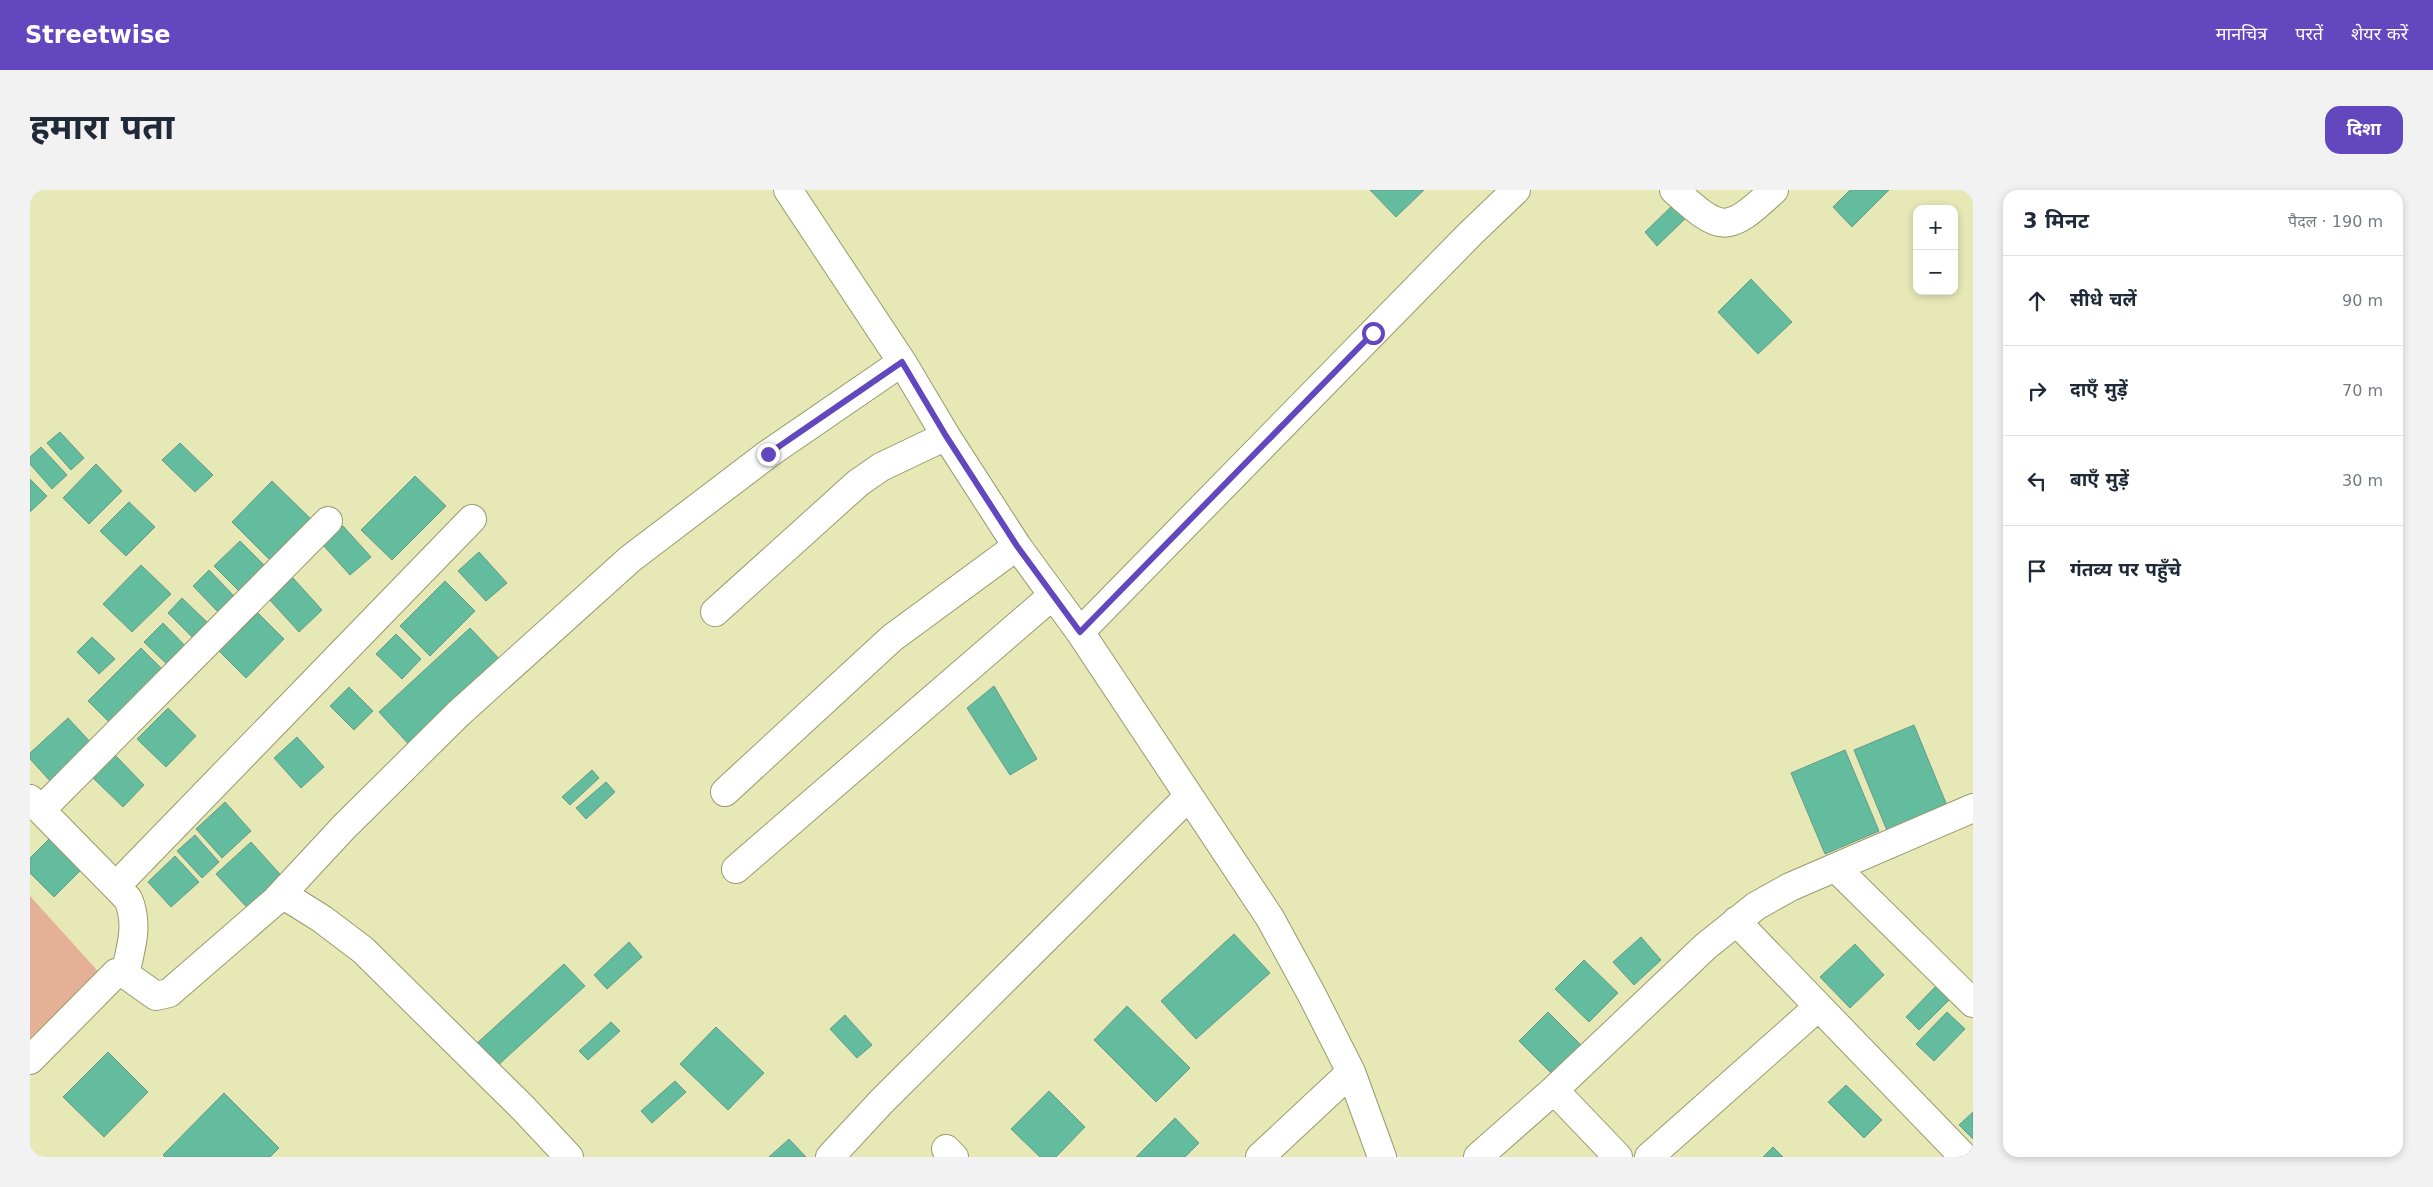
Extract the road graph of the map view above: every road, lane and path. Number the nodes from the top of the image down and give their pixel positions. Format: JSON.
{"nodes":[{"id":1,"x":788,"y":190,"type":"edge"},
{"id":2,"x":1516,"y":190,"type":"edge"},
{"id":3,"x":1674,"y":190,"type":"edge"},
{"id":4,"x":1774,"y":190,"type":"edge"},
{"id":5,"x":902,"y":362,"type":"junction"},
{"id":6,"x":946,"y":436,"type":"junction"},
{"id":7,"x":472,"y":519,"type":"dead end"},
{"id":8,"x":328,"y":520,"type":"dead end"},
{"id":9,"x":1017,"y":546,"type":"junction"},
{"id":10,"x":1054,"y":595,"type":"junction"},
{"id":11,"x":715,"y":612,"type":"dead end"},
{"id":12,"x":1080,"y":632,"type":"junction"},
{"id":13,"x":726,"y":792,"type":"dead end"},
{"id":14,"x":1188,"y":797,"type":"junction"},
{"id":15,"x":35,"y":804,"type":"edge"},
{"id":16,"x":1973,"y":808,"type":"edge"},
{"id":17,"x":1836,"y":868,"type":"junction"},
{"id":18,"x":736,"y":869,"type":"dead end"},
{"id":19,"x":116,"y":886,"type":"junction"},
{"id":20,"x":277,"y":899,"type":"junction"},
{"id":21,"x":1736,"y":921,"type":"junction"},
{"id":22,"x":125,"y":974,"type":"junction"},
{"id":23,"x":1973,"y":1004,"type":"edge"},
{"id":24,"x":1818,"y":1007,"type":"junction"},
{"id":25,"x":30,"y":1060,"type":"edge"},
{"id":26,"x":1351,"y":1072,"type":"junction"},
{"id":27,"x":1554,"y":1090,"type":"junction"},
{"id":28,"x":569,"y":1157,"type":"edge"},
{"id":29,"x":830,"y":1157,"type":"edge"},
{"id":30,"x":1260,"y":1157,"type":"edge"},
{"id":31,"x":1382,"y":1157,"type":"edge"},
{"id":32,"x":1478,"y":1157,"type":"edge"},
{"id":33,"x":1618,"y":1157,"type":"edge"},
{"id":34,"x":1648,"y":1157,"type":"edge"},
{"id":35,"x":1964,"y":1157,"type":"edge"}],
"edges":[{"from":1,"to":5,"type":"street"},
{"from":2,"to":12,"type":"street"},
{"from":3,"to":4,"type":"street"},
{"from":5,"to":6,"type":"street"},
{"from":5,"to":20,"type":"street"},
{"from":6,"to":9,"type":"street"},
{"from":6,"to":11,"type":"street"},
{"from":7,"to":19,"type":"street"},
{"from":8,"to":15,"type":"street"},
{"from":9,"to":10,"type":"street"},
{"from":9,"to":13,"type":"street"},
{"from":10,"to":12,"type":"street"},
{"from":10,"to":18,"type":"street"},
{"from":12,"to":14,"type":"street"},
{"from":14,"to":26,"type":"street"},
{"from":14,"to":29,"type":"street"},
{"from":15,"to":19,"type":"street"},
{"from":16,"to":17,"type":"street"},
{"from":17,"to":21,"type":"street"},
{"from":17,"to":23,"type":"street"},
{"from":19,"to":22,"type":"street"},
{"from":20,"to":22,"type":"street"},
{"from":20,"to":28,"type":"street"},
{"from":21,"to":24,"type":"street"},
{"from":21,"to":27,"type":"street"},
{"from":22,"to":25,"type":"street"},
{"from":24,"to":34,"type":"street"},
{"from":24,"to":35,"type":"street"},
{"from":26,"to":30,"type":"street"},
{"from":26,"to":31,"type":"street"},
{"from":27,"to":32,"type":"street"},
{"from":27,"to":33,"type":"street"}]}
